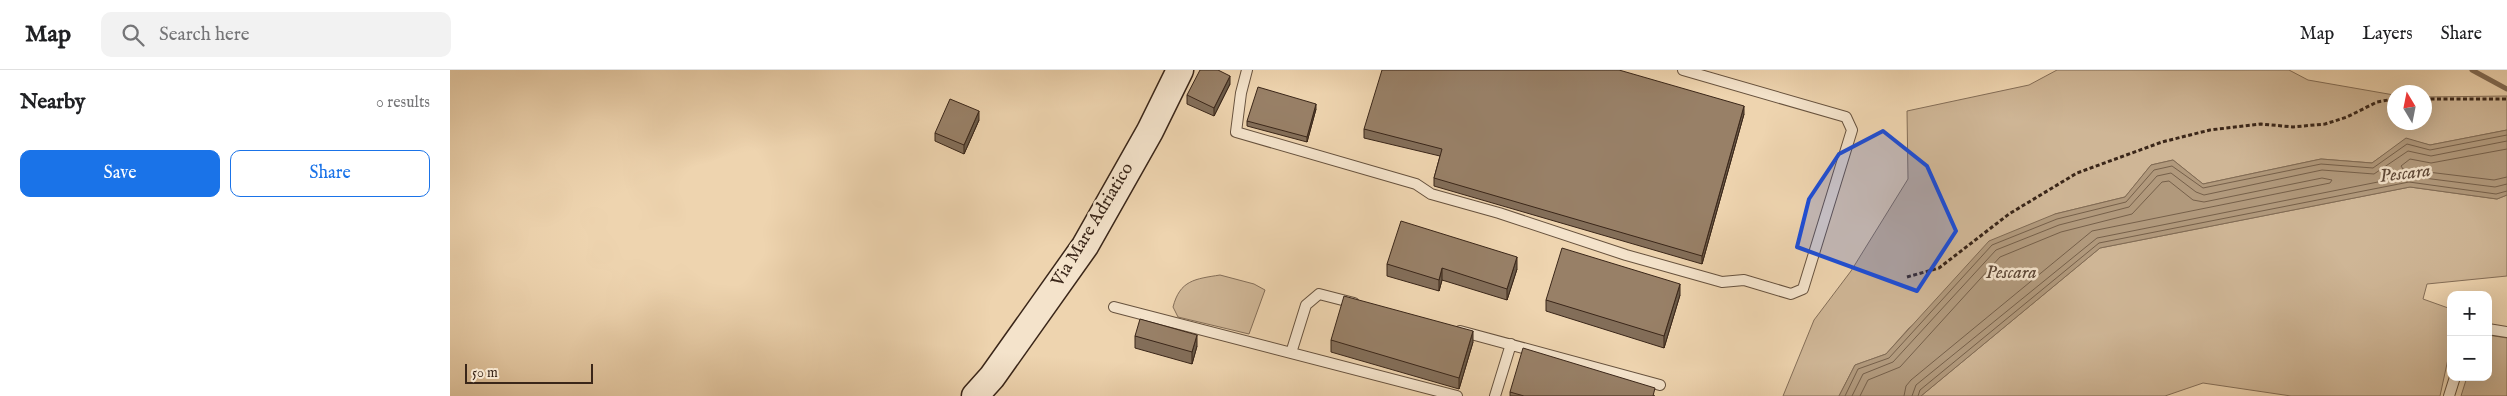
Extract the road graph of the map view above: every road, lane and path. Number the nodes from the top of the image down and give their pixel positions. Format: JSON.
{"nodes":[{"id":1,"x":1180,"y":70,"type":"edge"},
{"id":2,"x":1247,"y":70,"type":"edge"},
{"id":3,"x":1682,"y":70,"type":"edge"},
{"id":4,"x":2432,"y":99,"type":"edge"},
{"id":5,"x":2507,"y":99,"type":"edge"},
{"id":6,"x":2387,"y":100,"type":"edge"},
{"id":7,"x":1907,"y":277,"type":"dead end"},
{"id":8,"x":1366,"y":306,"type":"edge"},
{"id":9,"x":1114,"y":307,"type":"dead end"},
{"id":10,"x":1452,"y":328,"type":"edge"},
{"id":11,"x":2492,"y":330,"type":"edge"},
{"id":12,"x":2507,"y":332,"type":"edge"},
{"id":13,"x":1511,"y":344,"type":"junction"},
{"id":14,"x":1291,"y":353,"type":"junction"},
{"id":15,"x":2454,"y":381,"type":"edge"},
{"id":16,"x":1660,"y":385,"type":"dead end"},
{"id":17,"x":975,"y":396,"type":"edge"},
{"id":18,"x":1457,"y":396,"type":"edge"},
{"id":19,"x":1495,"y":396,"type":"edge"},
{"id":20,"x":2450,"y":396,"type":"edge"}],
"edges":[{"from":1,"to":17,"type":"main road","name":"Via Mare Adriatico"},
{"from":2,"to":3,"type":"lane"},
{"from":4,"to":5,"type":"path"},
{"from":6,"to":7,"type":"path"},
{"from":8,"to":14,"type":"lane"},
{"from":9,"to":14,"type":"lane"},
{"from":10,"to":13,"type":"lane"},
{"from":11,"to":12,"type":"lane"},
{"from":13,"to":16,"type":"lane"},
{"from":13,"to":19,"type":"lane"},
{"from":14,"to":18,"type":"lane"},
{"from":15,"to":20,"type":"lane"}]}
